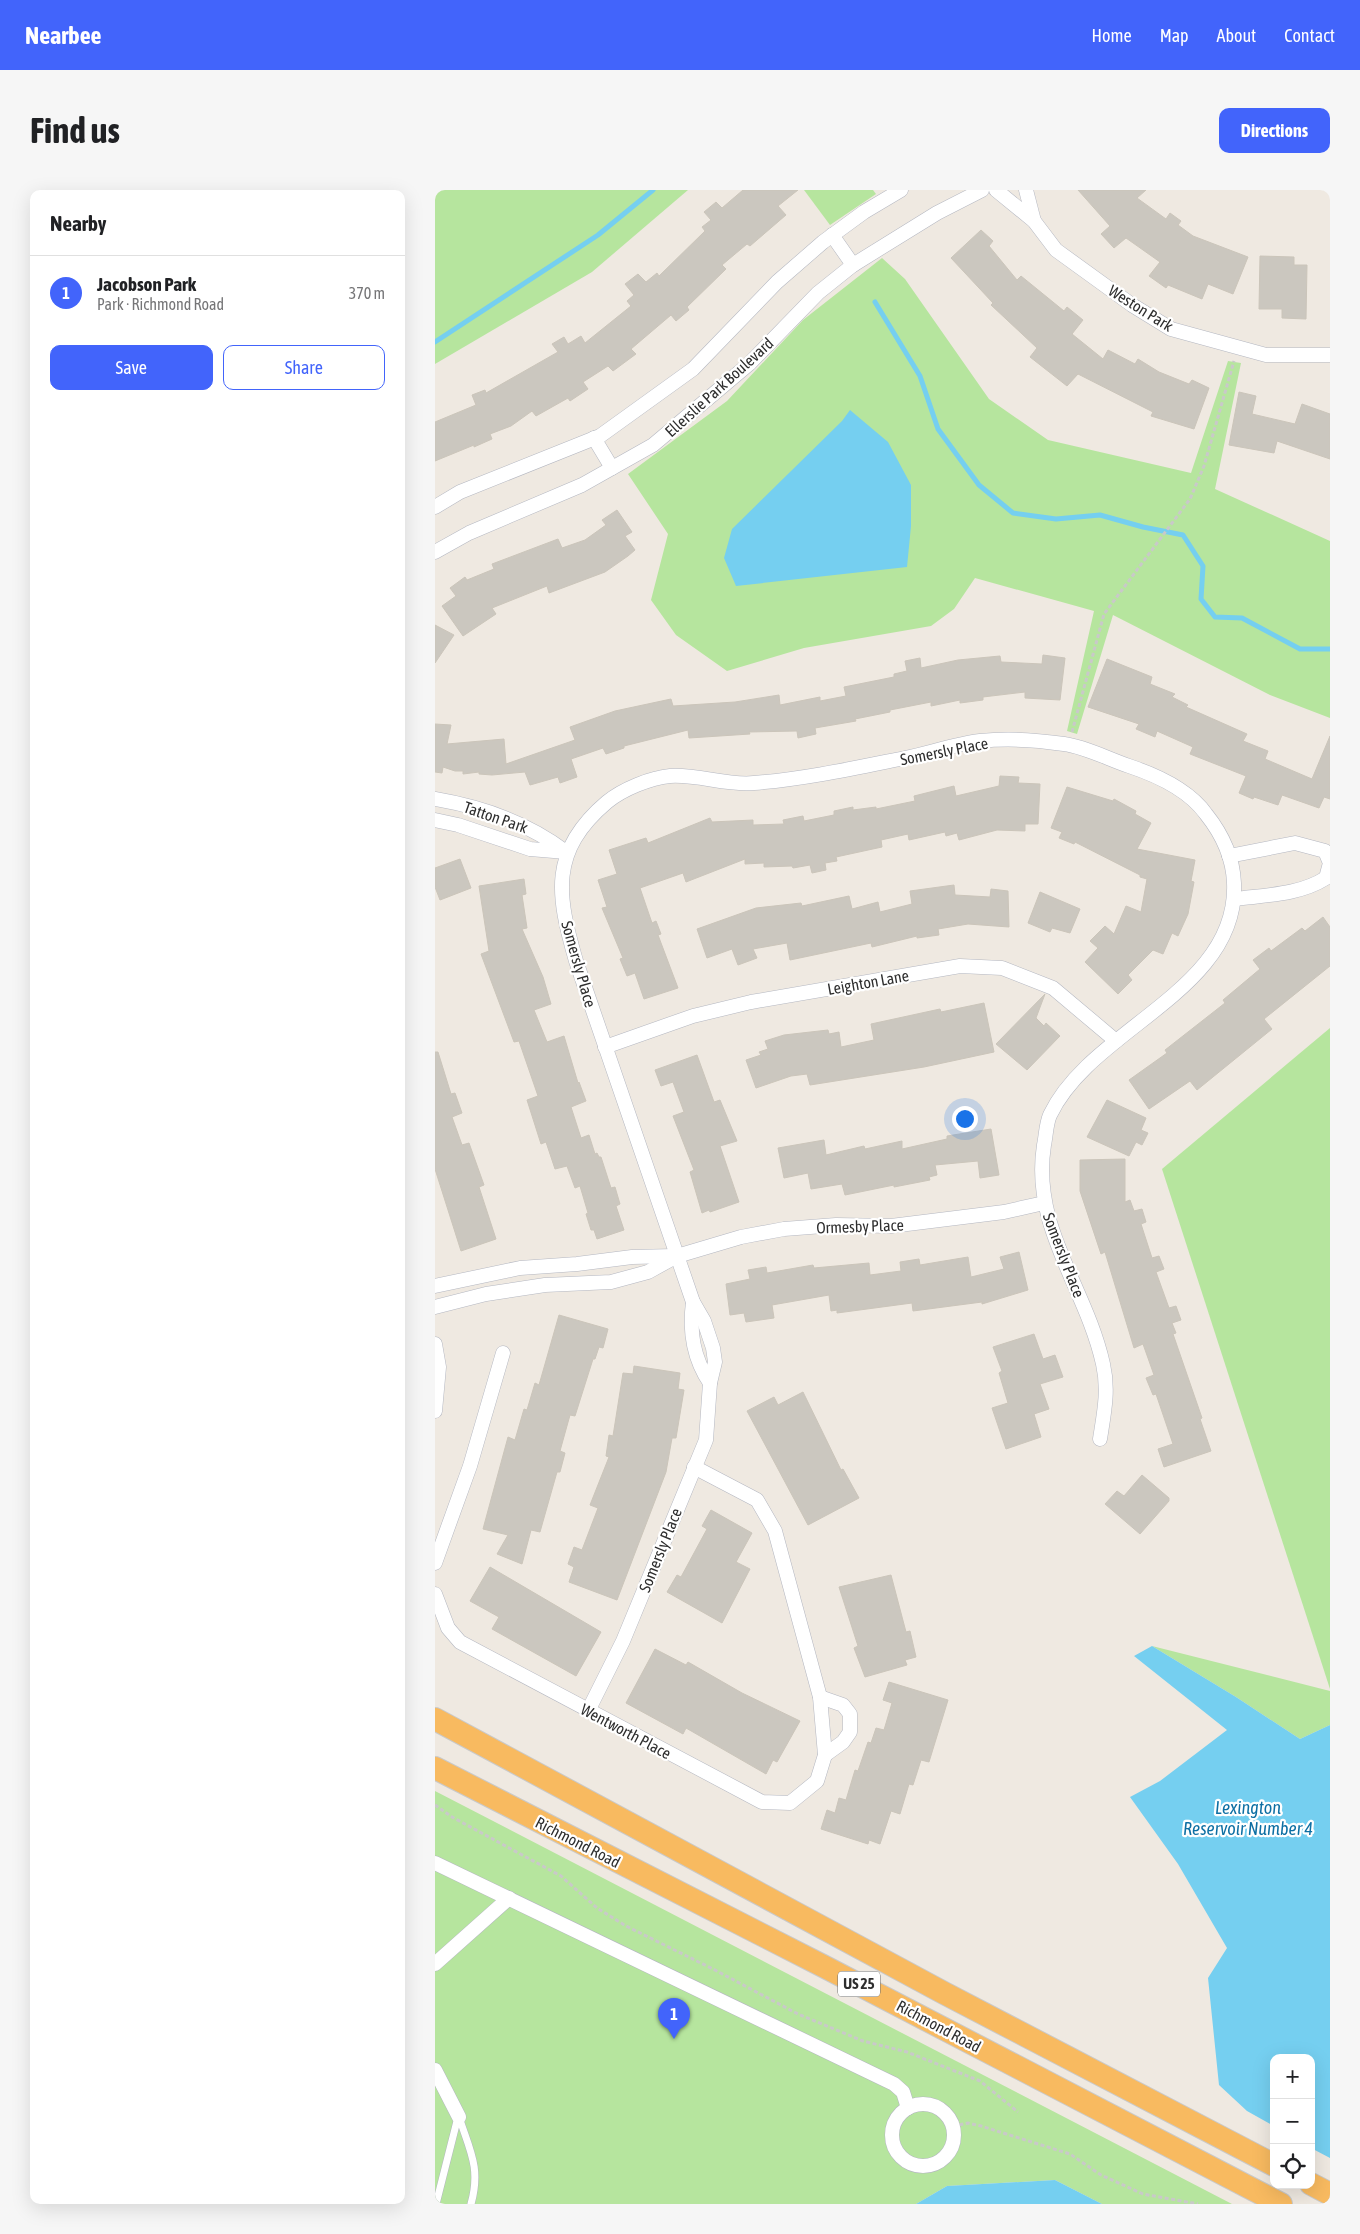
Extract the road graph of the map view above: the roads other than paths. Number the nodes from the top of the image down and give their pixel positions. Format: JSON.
{"nodes":[{"id":1,"x":901,"y":190,"type":"edge"},
{"id":2,"x":982,"y":190,"type":"edge"},
{"id":3,"x":996,"y":190,"type":"edge"},
{"id":4,"x":1026,"y":190,"type":"edge"},
{"id":5,"x":1034,"y":221,"type":"junction"},
{"id":6,"x":832,"y":235,"type":"junction"},
{"id":7,"x":853,"y":265,"type":"junction"},
{"id":8,"x":1330,"y":356,"type":"edge"},
{"id":9,"x":595,"y":438,"type":"junction"},
{"id":10,"x":612,"y":468,"type":"junction"},
{"id":11,"x":435,"y":507,"type":"edge"},
{"id":12,"x":435,"y":552,"type":"edge"},
{"id":13,"x":435,"y":799,"type":"edge"},
{"id":14,"x":435,"y":820,"type":"edge"},
{"id":15,"x":566,"y":852,"type":"junction"},
{"id":16,"x":1229,"y":856,"type":"junction"},
{"id":17,"x":1235,"y":899,"type":"junction"},
{"id":18,"x":1116,"y":1041,"type":"junction"},
{"id":19,"x":605,"y":1047,"type":"junction"},
{"id":20,"x":1045,"y":1203,"type":"junction"},
{"id":21,"x":677,"y":1256,"type":"junction"},
{"id":22,"x":435,"y":1286,"type":"edge"},
{"id":23,"x":435,"y":1307,"type":"edge"},
{"id":24,"x":435,"y":1344,"type":"edge"},
{"id":25,"x":503,"y":1353,"type":"dead end"},
{"id":26,"x":435,"y":1411,"type":"edge"},
{"id":27,"x":1100,"y":1439,"type":"dead end"},
{"id":28,"x":694,"y":1467,"type":"junction"},
{"id":29,"x":435,"y":1563,"type":"edge"},
{"id":30,"x":435,"y":1594,"type":"edge"},
{"id":31,"x":820,"y":1697,"type":"junction"},
{"id":32,"x":588,"y":1711,"type":"junction"},
{"id":33,"x":435,"y":1719,"type":"edge"},
{"id":34,"x":825,"y":1755,"type":"junction"},
{"id":35,"x":435,"y":1768,"type":"edge"},
{"id":36,"x":435,"y":1862,"type":"edge"},
{"id":37,"x":509,"y":1898,"type":"junction"},
{"id":38,"x":435,"y":1964,"type":"edge"},
{"id":39,"x":435,"y":2070,"type":"edge"},
{"id":40,"x":908,"y":2108,"type":"junction"},
{"id":41,"x":459,"y":2117,"type":"junction"},
{"id":42,"x":1270,"y":2163,"type":"edge"},
{"id":43,"x":1315,"y":2186,"type":"edge"},
{"id":44,"x":1330,"y":2194,"type":"edge"},
{"id":45,"x":437,"y":2204,"type":"edge"},
{"id":46,"x":471,"y":2204,"type":"edge"},
{"id":47,"x":1281,"y":2204,"type":"edge"}],
"edges":[{"from":1,"to":6,"type":"street","name":"Ellerslie Park Boulevard"},
{"from":2,"to":7,"type":"street","name":"Ellerslie Park Boulevard"},
{"from":3,"to":5,"type":"street","name":"Weston Park"},
{"from":4,"to":5,"type":"street","name":"Weston Park"},
{"from":5,"to":8,"type":"street","name":"Weston Park"},
{"from":6,"to":7,"type":"street"},
{"from":6,"to":9,"type":"street","name":"Ellerslie Park Boulevard"},
{"from":7,"to":10,"type":"street","name":"Ellerslie Park Boulevard"},
{"from":9,"to":10,"type":"street"},
{"from":9,"to":11,"type":"street","name":"Ellerslie Park Boulevard"},
{"from":10,"to":12,"type":"street","name":"Ellerslie Park Boulevard"},
{"from":13,"to":15,"type":"street","name":"Tatton Park"},
{"from":14,"to":15,"type":"street","name":"Tatton Park"},
{"from":15,"to":16,"type":"street","name":"Somersly Place"},
{"from":15,"to":19,"type":"street","name":"Somersly Place"},
{"from":16,"to":17,"type":"street","name":"Somersly Place"},
{"from":16,"to":17,"type":"street"},
{"from":17,"to":18,"type":"street","name":"Somersly Place"},
{"from":18,"to":19,"type":"street","name":"Leighton Lane"},
{"from":18,"to":20,"type":"street","name":"Somersly Place"},
{"from":19,"to":21,"type":"street","name":"Somersly Place"},
{"from":20,"to":21,"type":"street","name":"Ormesby Place"},
{"from":20,"to":27,"type":"street","name":"Somersly Place"},
{"from":21,"to":22,"type":"street","name":"Ormesby Place"},
{"from":21,"to":23,"type":"street","name":"Ormesby Place"},
{"from":21,"to":28,"type":"street","name":"Somersly Place"},
{"from":24,"to":26,"type":"street"},
{"from":25,"to":29,"type":"street"},
{"from":28,"to":31,"type":"street","name":"Wentworth Place"},
{"from":28,"to":32,"type":"street","name":"Somersly Place"},
{"from":30,"to":32,"type":"street","name":"Wentworth Place"},
{"from":31,"to":34,"type":"street","name":"Wentworth Place"},
{"from":31,"to":34,"type":"street"},
{"from":32,"to":34,"type":"street","name":"Wentworth Place"},
{"from":33,"to":42,"type":"highway","name":"Richmond Road","number":"US 25"},
{"from":35,"to":47,"type":"highway","name":"Richmond Road","number":"US 25"},
{"from":36,"to":37,"type":"street"},
{"from":37,"to":38,"type":"street"},
{"from":37,"to":40,"type":"street"},
{"from":39,"to":41,"type":"street"},
{"from":40,"to":40,"type":"street"},
{"from":41,"to":45,"type":"lane"},
{"from":41,"to":46,"type":"lane"},
{"from":43,"to":44,"type":"highway"}]}
